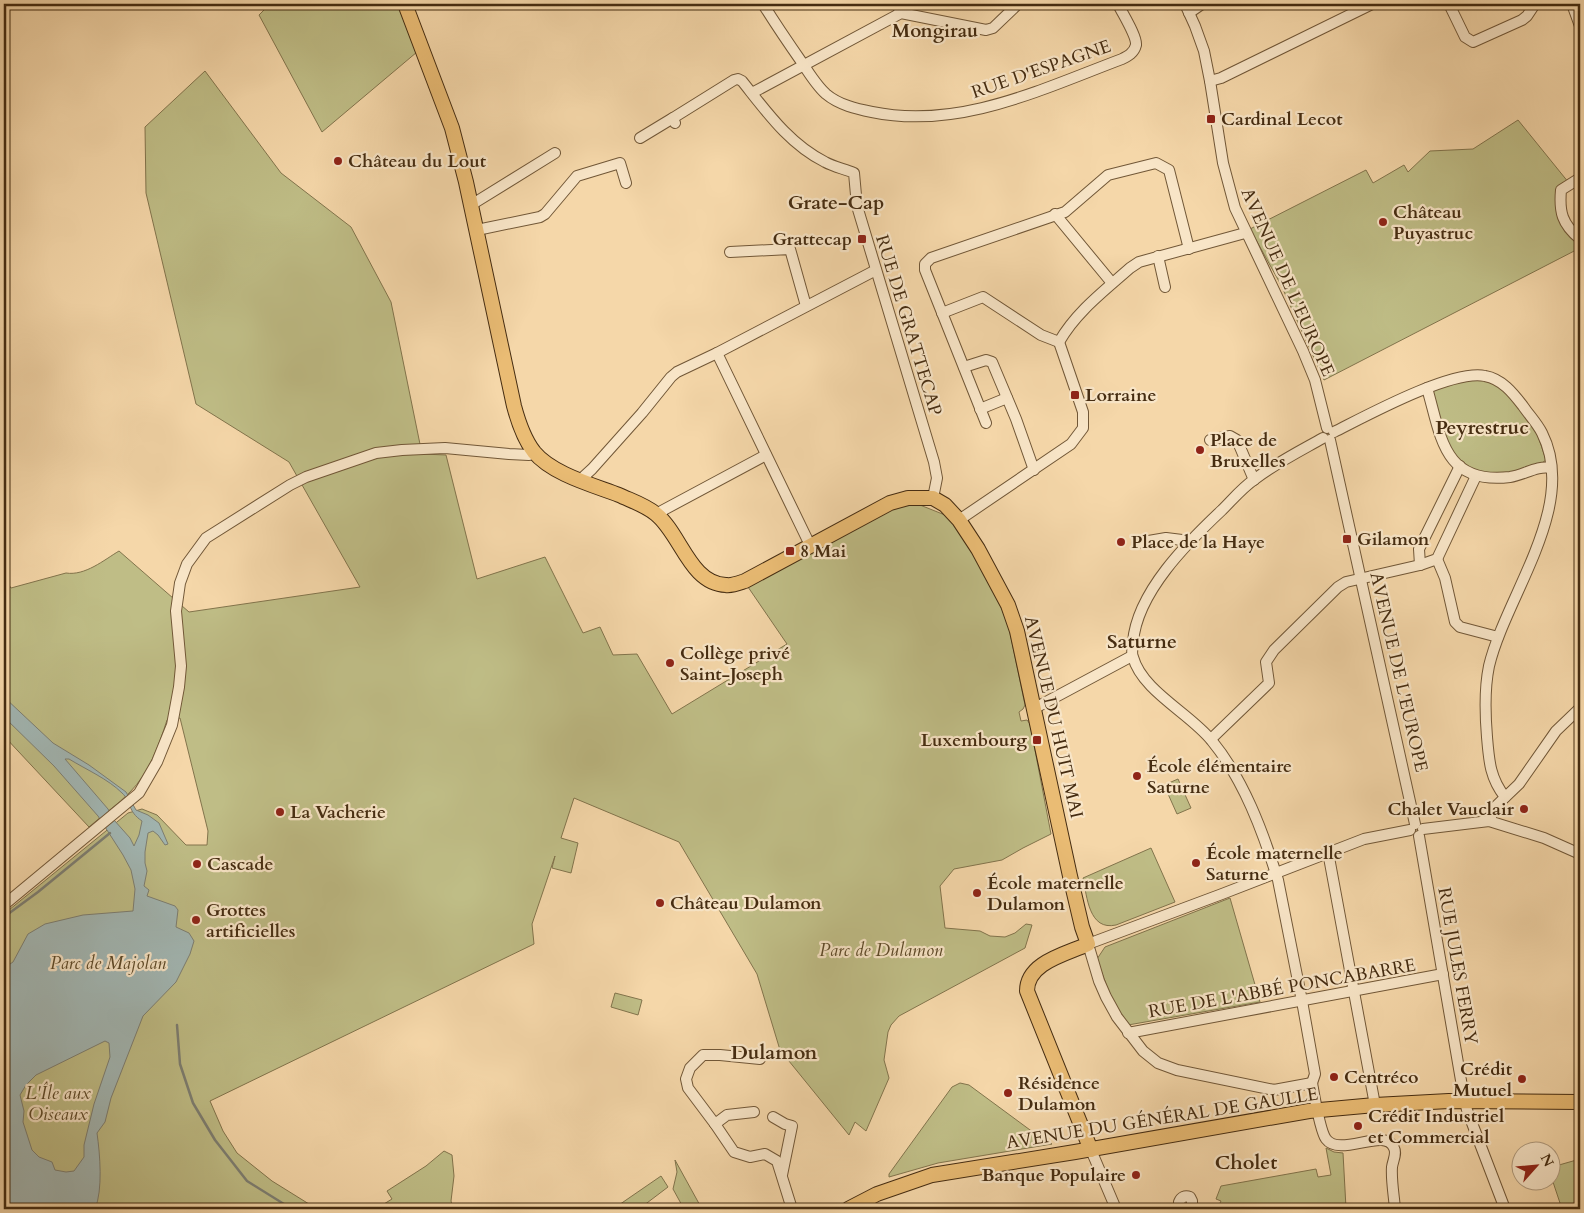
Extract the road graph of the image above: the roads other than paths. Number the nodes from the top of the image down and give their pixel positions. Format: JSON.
{"nodes":[{"id":1,"x":404,"y":4,"type":"edge"},
{"id":2,"x":763,"y":4,"type":"edge"},
{"id":3,"x":1018,"y":4,"type":"edge"},
{"id":4,"x":1118,"y":4,"type":"edge"},
{"id":5,"x":1202,"y":4,"type":"edge"},
{"id":6,"x":1372,"y":4,"type":"edge"},
{"id":7,"x":1449,"y":4,"type":"edge"},
{"id":8,"x":1535,"y":4,"type":"edge"},
{"id":9,"x":1572,"y":4,"type":"edge"},
{"id":10,"x":899,"y":8,"type":"edge"},
{"id":11,"x":1187,"y":8,"type":"edge"},
{"id":12,"x":1580,"y":26,"type":"edge"},
{"id":13,"x":804,"y":66,"type":"junction"},
{"id":14,"x":1210,"y":81,"type":"junction"},
{"id":15,"x":752,"y":93,"type":"junction"},
{"id":16,"x":640,"y":138,"type":"dead end"},
{"id":17,"x":556,"y":153,"type":"dead end"},
{"id":18,"x":1580,"y":178,"type":"edge"},
{"id":19,"x":626,"y":184,"type":"dead end"},
{"id":20,"x":472,"y":207,"type":"junction"},
{"id":21,"x":1055,"y":214,"type":"junction"},
{"id":22,"x":477,"y":230,"type":"junction"},
{"id":23,"x":1245,"y":233,"type":"junction"},
{"id":24,"x":1580,"y":239,"type":"edge"},
{"id":25,"x":1189,"y":249,"type":"junction"},
{"id":26,"x":730,"y":252,"type":"dead end"},
{"id":27,"x":1158,"y":256,"type":"junction"},
{"id":28,"x":876,"y":270,"type":"junction"},
{"id":29,"x":1112,"y":284,"type":"junction"},
{"id":30,"x":1165,"y":287,"type":"dead end"},
{"id":31,"x":806,"y":306,"type":"junction"},
{"id":32,"x":942,"y":312,"type":"junction"},
{"id":33,"x":1059,"y":342,"type":"junction"},
{"id":34,"x":717,"y":353,"type":"junction"},
{"id":35,"x":964,"y":367,"type":"junction"},
{"id":36,"x":1427,"y":388,"type":"junction"},
{"id":37,"x":1007,"y":398,"type":"junction"},
{"id":38,"x":980,"y":409,"type":"junction"},
{"id":39,"x":986,"y":423,"type":"dead end"},
{"id":40,"x":1329,"y":434,"type":"junction"},
{"id":41,"x":1210,"y":440,"type":"dead end"},
{"id":42,"x":534,"y":452,"type":"junction"},
{"id":43,"x":766,"y":455,"type":"junction"},
{"id":44,"x":1460,"y":466,"type":"junction"},
{"id":45,"x":1551,"y":468,"type":"junction"},
{"id":46,"x":1034,"y":470,"type":"junction"},
{"id":47,"x":1476,"y":476,"type":"junction"},
{"id":48,"x":580,"y":480,"type":"junction"},
{"id":49,"x":1254,"y":480,"type":"junction"},
{"id":50,"x":933,"y":498,"type":"junction"},
{"id":51,"x":656,"y":514,"type":"junction"},
{"id":52,"x":959,"y":520,"type":"junction"},
{"id":53,"x":1190,"y":541,"type":"junction"},
{"id":54,"x":1137,"y":543,"type":"dead end"},
{"id":55,"x":810,"y":545,"type":"junction"},
{"id":56,"x":1437,"y":559,"type":"junction"},
{"id":57,"x":1420,"y":565,"type":"junction"},
{"id":58,"x":1361,"y":578,"type":"junction"},
{"id":59,"x":1498,"y":637,"type":"junction"},
{"id":60,"x":1132,"y":656,"type":"junction"},
{"id":61,"x":1035,"y":708,"type":"junction"},
{"id":62,"x":1580,"y":708,"type":"edge"},
{"id":63,"x":1211,"y":739,"type":"junction"},
{"id":64,"x":1505,"y":797,"type":"junction"},
{"id":65,"x":1489,"y":821,"type":"junction"},
{"id":66,"x":1417,"y":830,"type":"junction"},
{"id":67,"x":1328,"y":852,"type":"junction"},
{"id":68,"x":1580,"y":854,"type":"edge"},
{"id":69,"x":1276,"y":872,"type":"junction"},
{"id":70,"x":4,"y":905,"type":"edge"},
{"id":71,"x":1088,"y":944,"type":"junction"},
{"id":72,"x":1443,"y":974,"type":"junction"},
{"id":73,"x":1353,"y":991,"type":"junction"},
{"id":74,"x":1302,"y":1000,"type":"junction"},
{"id":75,"x":1128,"y":1033,"type":"junction"},
{"id":76,"x":760,"y":1059,"type":"dead end"},
{"id":77,"x":1312,"y":1083,"type":"junction"},
{"id":78,"x":1465,"y":1102,"type":"junction"},
{"id":79,"x":1580,"y":1102,"type":"edge"},
{"id":80,"x":1374,"y":1105,"type":"junction"},
{"id":81,"x":1317,"y":1110,"type":"junction"},
{"id":82,"x":754,"y":1112,"type":"dead end"},
{"id":83,"x":773,"y":1117,"type":"dead end"},
{"id":84,"x":715,"y":1124,"type":"junction"},
{"id":85,"x":1091,"y":1150,"type":"junction"},
{"id":86,"x":781,"y":1178,"type":"junction"},
{"id":87,"x":792,"y":1209,"type":"edge"},
{"id":88,"x":848,"y":1209,"type":"edge"},
{"id":89,"x":1116,"y":1209,"type":"edge"},
{"id":90,"x":1183,"y":1209,"type":"edge"},
{"id":91,"x":1188,"y":1209,"type":"edge"},
{"id":92,"x":1395,"y":1209,"type":"edge"},
{"id":93,"x":1505,"y":1209,"type":"edge"}],
"edges":[{"from":1,"to":20,"type":"main road"},
{"from":2,"to":13,"type":"street"},
{"from":3,"to":10,"type":"street"},
{"from":4,"to":13,"type":"street","name":"RUE D'ESPAGNE"},
{"from":5,"to":11,"type":"street"},
{"from":6,"to":14,"type":"street"},
{"from":7,"to":8,"type":"street"},
{"from":9,"to":12,"type":"street"},
{"from":10,"to":13,"type":"street"},
{"from":11,"to":14,"type":"street","name":"AVENUE DE L'EUROPE"},
{"from":13,"to":15,"type":"street"},
{"from":14,"to":23,"type":"street","name":"AVENUE DE L'EUROPE"},
{"from":15,"to":16,"type":"street"},
{"from":15,"to":28,"type":"street","name":"RUE DE GRATTECAP"},
{"from":17,"to":20,"type":"street"},
{"from":18,"to":24,"type":"street"},
{"from":19,"to":22,"type":"street"},
{"from":20,"to":22,"type":"main road"},
{"from":21,"to":25,"type":"street"},
{"from":21,"to":29,"type":"street"},
{"from":21,"to":32,"type":"street"},
{"from":22,"to":42,"type":"main road"},
{"from":23,"to":25,"type":"street"},
{"from":23,"to":40,"type":"street","name":"AVENUE DE L'EUROPE"},
{"from":25,"to":27,"type":"street"},
{"from":26,"to":31,"type":"street"},
{"from":27,"to":29,"type":"street"},
{"from":27,"to":30,"type":"street"},
{"from":28,"to":31,"type":"street"},
{"from":28,"to":50,"type":"street","name":"RUE DE GRATTECAP"},
{"from":29,"to":33,"type":"street"},
{"from":31,"to":34,"type":"street"},
{"from":32,"to":33,"type":"street"},
{"from":32,"to":35,"type":"street"},
{"from":33,"to":46,"type":"street"},
{"from":34,"to":43,"type":"street"},
{"from":34,"to":48,"type":"street"},
{"from":35,"to":37,"type":"street"},
{"from":35,"to":38,"type":"street"},
{"from":36,"to":40,"type":"street"},
{"from":36,"to":44,"type":"street"},
{"from":36,"to":45,"type":"street"},
{"from":37,"to":38,"type":"street"},
{"from":37,"to":46,"type":"street"},
{"from":38,"to":39,"type":"street"},
{"from":40,"to":49,"type":"street"},
{"from":40,"to":58,"type":"street","name":"AVENUE DE L'EUROPE"},
{"from":41,"to":49,"type":"street"},
{"from":42,"to":48,"type":"main road"},
{"from":42,"to":70,"type":"street"},
{"from":43,"to":51,"type":"street"},
{"from":43,"to":55,"type":"street"},
{"from":44,"to":47,"type":"street"},
{"from":44,"to":57,"type":"street"},
{"from":45,"to":47,"type":"street"},
{"from":45,"to":59,"type":"street"},
{"from":46,"to":52,"type":"street"},
{"from":47,"to":56,"type":"street"},
{"from":48,"to":51,"type":"main road"},
{"from":49,"to":53,"type":"street"},
{"from":50,"to":52,"type":"main road","name":"AVENUE DU HUIT MAI"},
{"from":50,"to":55,"type":"main road"},
{"from":51,"to":55,"type":"main road"},
{"from":52,"to":61,"type":"main road","name":"AVENUE DU HUIT MAI"},
{"from":53,"to":54,"type":"street"},
{"from":53,"to":60,"type":"street"},
{"from":56,"to":57,"type":"street"},
{"from":56,"to":59,"type":"street"},
{"from":57,"to":58,"type":"street"},
{"from":58,"to":63,"type":"street"},
{"from":58,"to":66,"type":"street","name":"AVENUE DE L'EUROPE"},
{"from":59,"to":64,"type":"street"},
{"from":60,"to":61,"type":"street"},
{"from":60,"to":63,"type":"street"},
{"from":61,"to":71,"type":"main road","name":"AVENUE DU HUIT MAI"},
{"from":62,"to":64,"type":"street"},
{"from":63,"to":69,"type":"street"},
{"from":64,"to":65,"type":"street"},
{"from":65,"to":66,"type":"street"},
{"from":65,"to":68,"type":"street"},
{"from":66,"to":67,"type":"street"},
{"from":66,"to":72,"type":"street","name":"RUE JULES FERRY"},
{"from":67,"to":69,"type":"street"},
{"from":67,"to":73,"type":"street"},
{"from":69,"to":71,"type":"street"},
{"from":69,"to":74,"type":"street"},
{"from":71,"to":75,"type":"street","name":"AVENUE DU HUIT MAI"},
{"from":71,"to":85,"type":"main road"},
{"from":72,"to":73,"type":"street","name":"RUE DE L'ABBÉ PONCABARRE"},
{"from":72,"to":78,"type":"street","name":"RUE JULES FERRY"},
{"from":73,"to":74,"type":"street","name":"RUE DE L'ABBÉ PONCABARRE"},
{"from":73,"to":80,"type":"street"},
{"from":74,"to":75,"type":"street","name":"RUE DE L'ABBÉ PONCABARRE"},
{"from":74,"to":77,"type":"street"},
{"from":75,"to":77,"type":"street","name":"AVENUE DU HUIT MAI"},
{"from":76,"to":84,"type":"street"},
{"from":77,"to":81,"type":"street"},
{"from":78,"to":79,"type":"main road","name":"AVENUE DU GÉNÉRAL DE GAULLE"},
{"from":78,"to":80,"type":"main road","name":"AVENUE DU GÉNÉRAL DE GAULLE"},
{"from":78,"to":93,"type":"street","name":"RUE JULES FERRY"},
{"from":80,"to":81,"type":"main road","name":"AVENUE DU GÉNÉRAL DE GAULLE"},
{"from":81,"to":85,"type":"main road","name":"AVENUE DU GÉNÉRAL DE GAULLE"},
{"from":81,"to":92,"type":"street"},
{"from":82,"to":84,"type":"street"},
{"from":83,"to":86,"type":"street"},
{"from":84,"to":86,"type":"street"},
{"from":85,"to":88,"type":"main road","name":"AVENUE DU GÉNÉRAL DE GAULLE"},
{"from":85,"to":89,"type":"street"},
{"from":86,"to":87,"type":"street"},
{"from":90,"to":91,"type":"street"}]}
